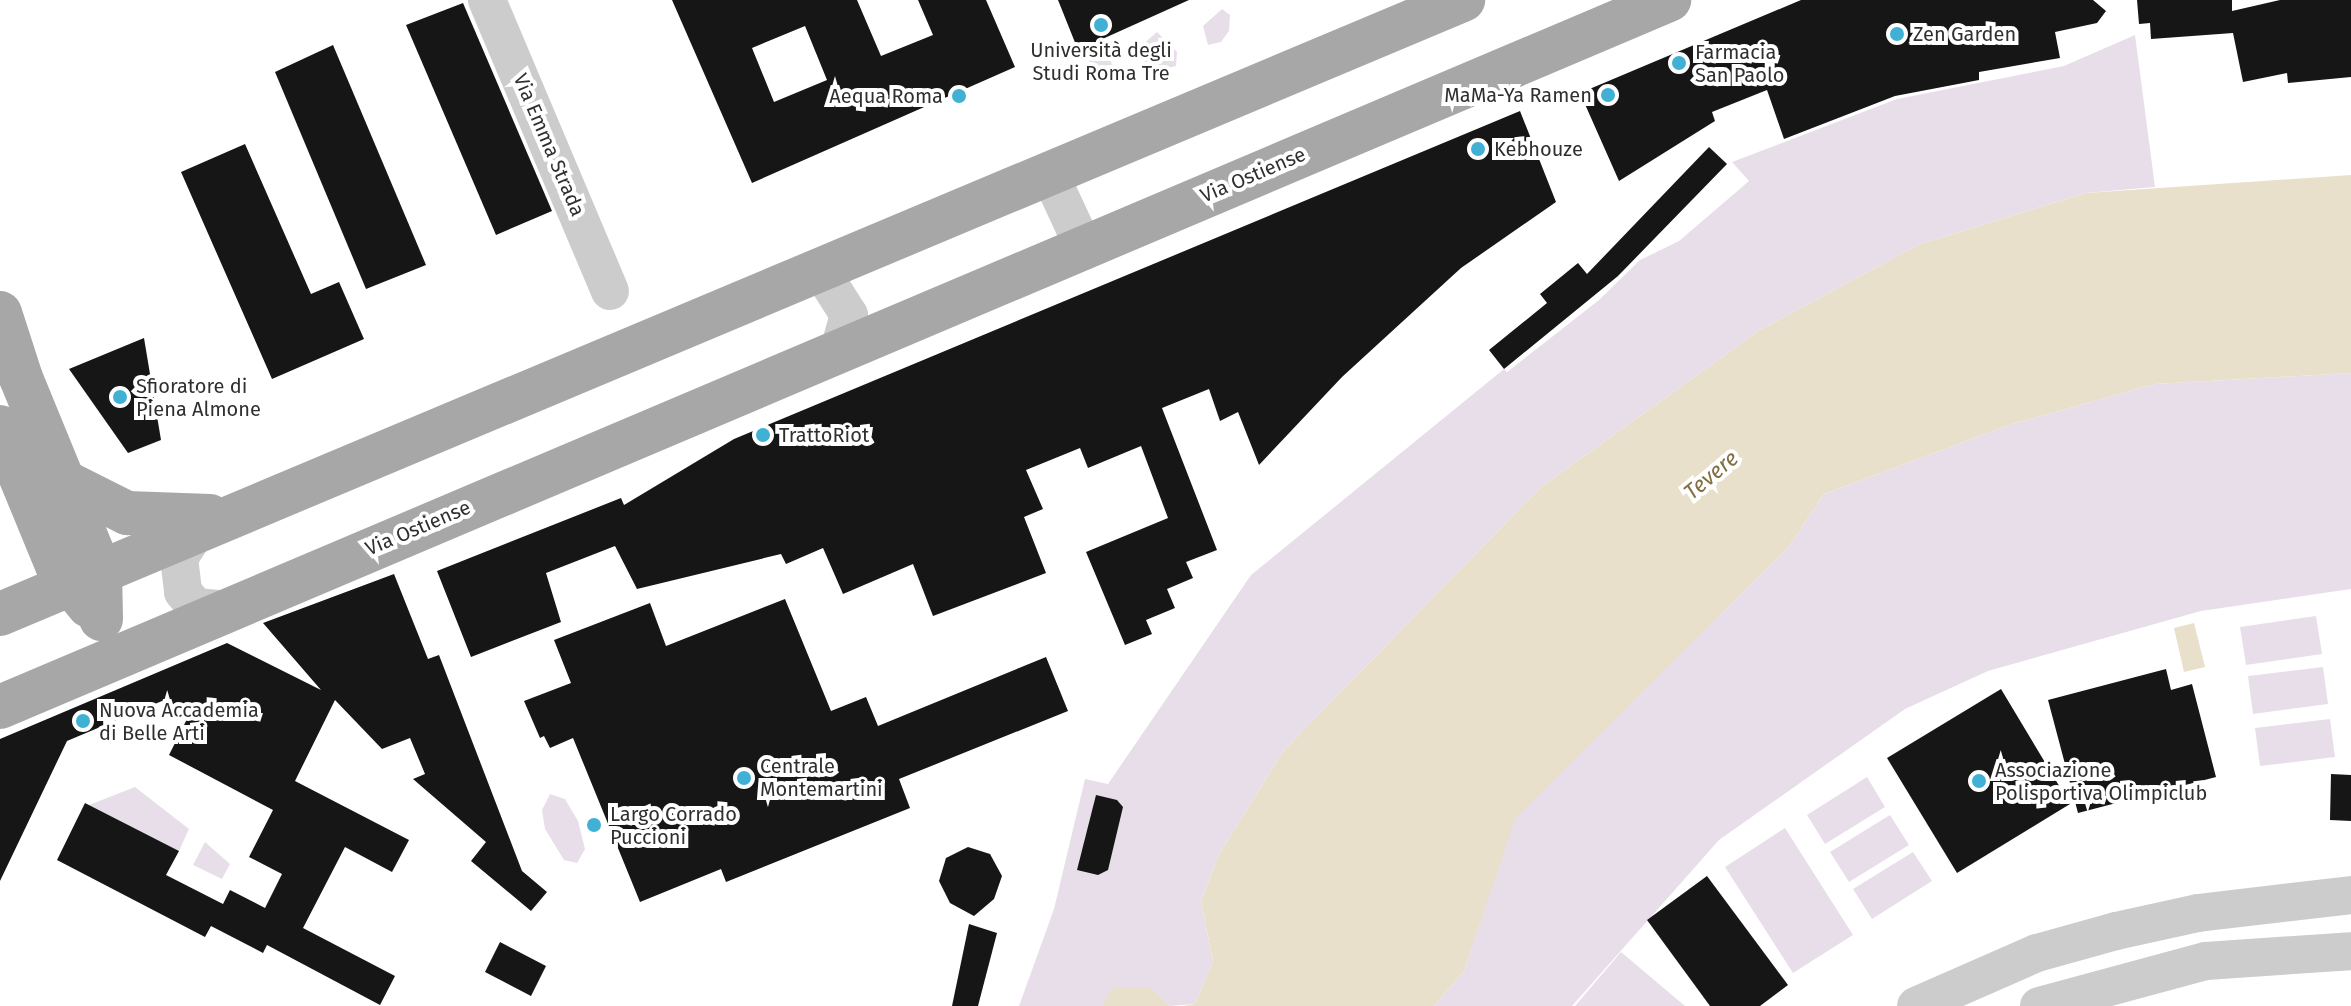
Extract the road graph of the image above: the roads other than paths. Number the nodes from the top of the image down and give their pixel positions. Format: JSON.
{"nodes":[{"id":1,"x":487,"y":0,"type":"edge"},
{"id":2,"x":1463,"y":0,"type":"edge"},
{"id":3,"x":1669,"y":0,"type":"edge"},
{"id":4,"x":1051,"y":177,"type":"junction"},
{"id":5,"x":1084,"y":248,"type":"junction"},
{"id":6,"x":821,"y":271,"type":"junction"},
{"id":7,"x":610,"y":291,"type":"dead end"},
{"id":8,"x":0,"y":313,"type":"edge"},
{"id":9,"x":838,"y":353,"type":"junction"},
{"id":10,"x":0,"y":427,"type":"edge"},
{"id":11,"x":61,"y":480,"type":"junction"},
{"id":12,"x":239,"y":513,"type":"junction"},
{"id":13,"x":196,"y":532,"type":"junction"},
{"id":14,"x":84,"y":578,"type":"junction"},
{"id":15,"x":229,"y":610,"type":"junction"},
{"id":16,"x":0,"y":614,"type":"edge"},
{"id":17,"x":109,"y":638,"type":"junction"},
{"id":18,"x":0,"y":707,"type":"edge"},
{"id":19,"x":2351,"y":895,"type":"edge"},
{"id":20,"x":2351,"y":951,"type":"edge"},
{"id":21,"x":1916,"y":1006,"type":"edge"},
{"id":22,"x":2039,"y":1006,"type":"edge"}],
"edges":[{"from":1,"to":7,"type":"street","name":"Via Emma Strada"},
{"from":2,"to":4,"type":"main road"},
{"from":3,"to":5,"type":"main road","name":"Via Ostiense"},
{"from":4,"to":5,"type":"street"},
{"from":4,"to":6,"type":"main road"},
{"from":5,"to":9,"type":"main road","name":"Via Ostiense"},
{"from":6,"to":9,"type":"street"},
{"from":6,"to":12,"type":"main road"},
{"from":8,"to":11,"type":"main road"},
{"from":9,"to":15,"type":"main road","name":"Via Ostiense"},
{"from":10,"to":14,"type":"main road"},
{"from":11,"to":12,"type":"main road"},
{"from":11,"to":14,"type":"main road"},
{"from":12,"to":13,"type":"main road"},
{"from":13,"to":14,"type":"main road"},
{"from":13,"to":15,"type":"street"},
{"from":14,"to":16,"type":"main road"},
{"from":14,"to":17,"type":"main road"},
{"from":15,"to":17,"type":"main road","name":"Via Ostiense"},
{"from":17,"to":18,"type":"main road","name":"Via Ostiense"},
{"from":19,"to":21,"type":"street"},
{"from":20,"to":22,"type":"street"}]}
